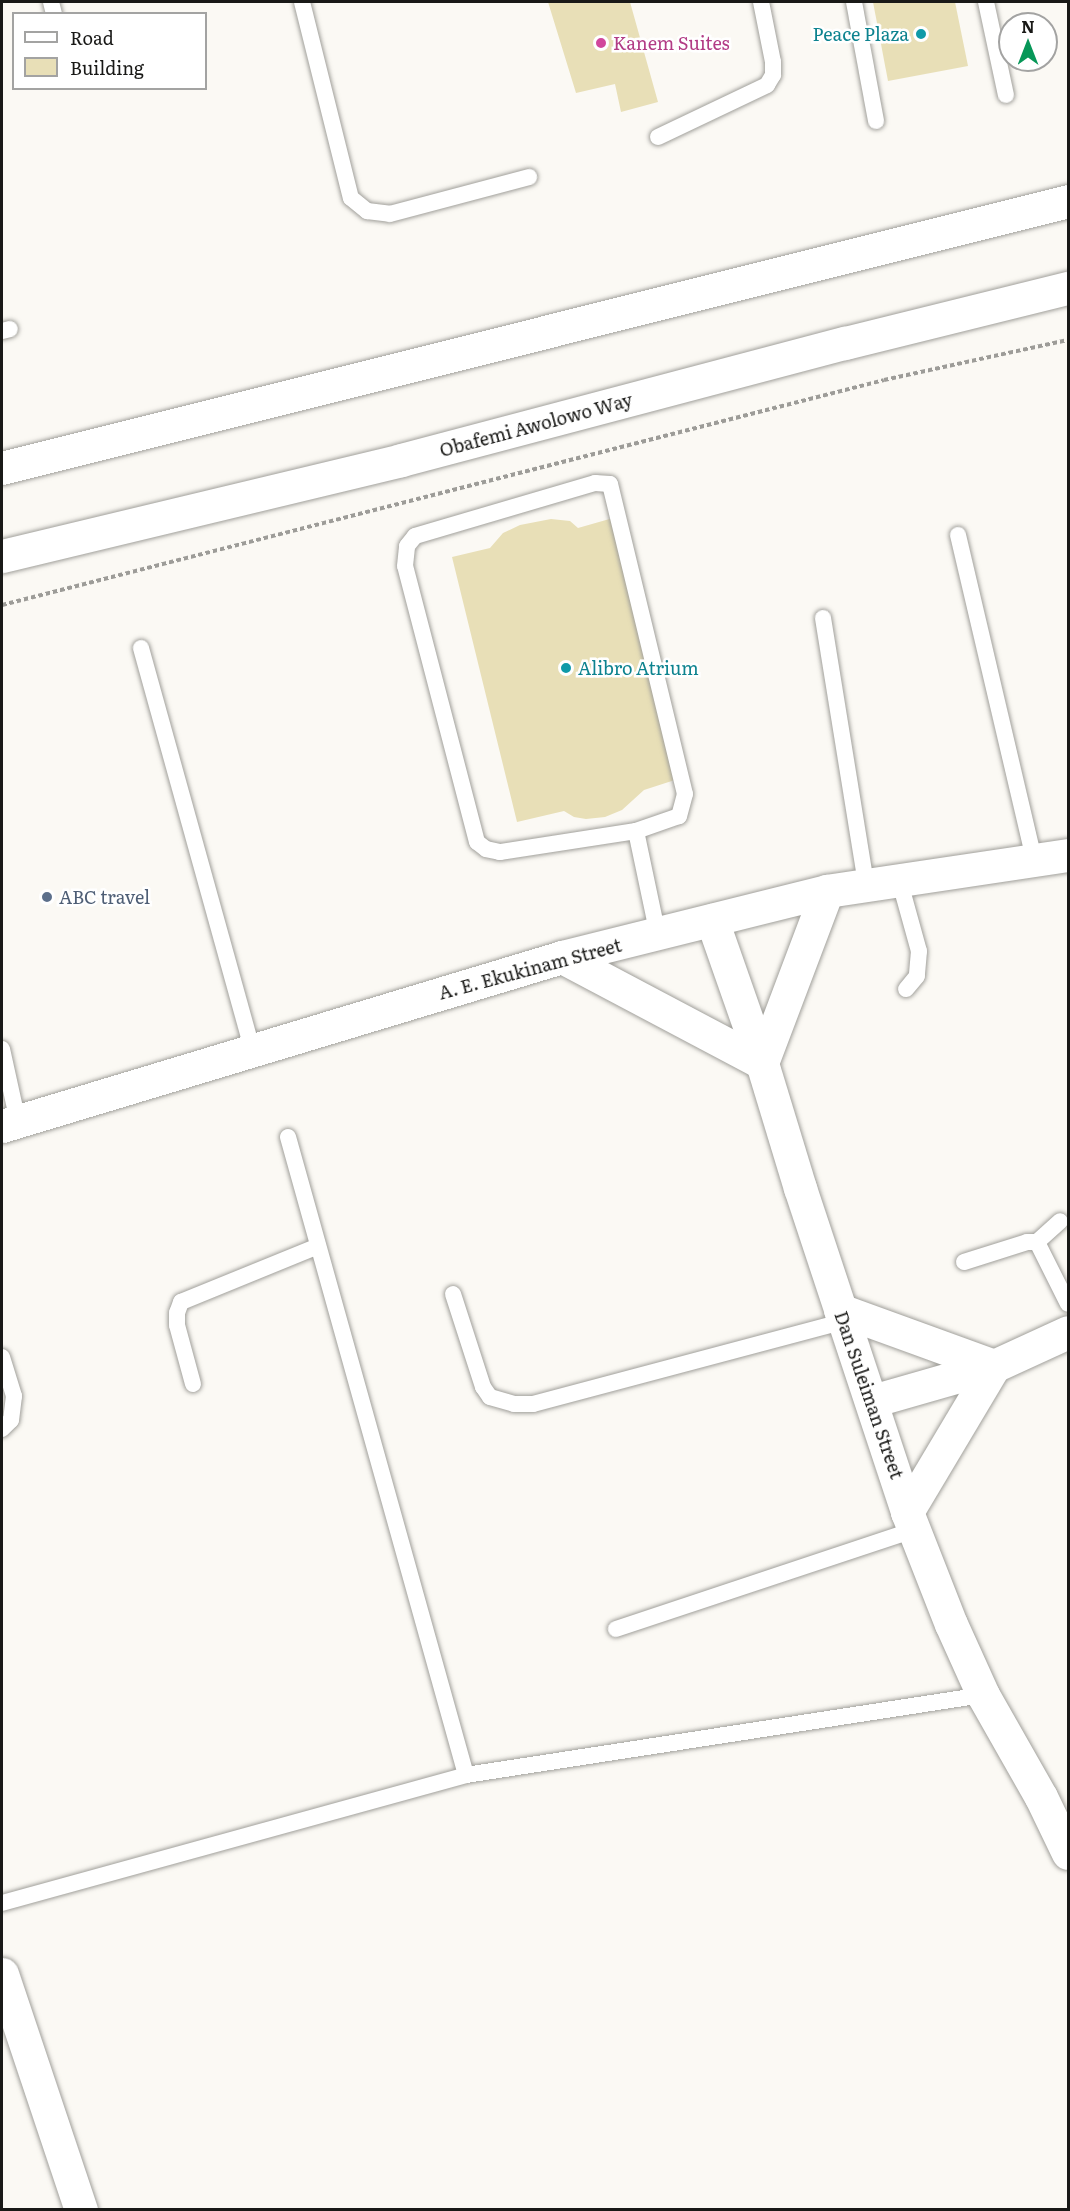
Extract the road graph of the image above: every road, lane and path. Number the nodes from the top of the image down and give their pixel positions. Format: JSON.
{"nodes":[{"id":1,"x":302,"y":2,"type":"edge"},
{"id":2,"x":761,"y":2,"type":"edge"},
{"id":3,"x":854,"y":2,"type":"edge"},
{"id":4,"x":986,"y":2,"type":"edge"},
{"id":5,"x":1006,"y":95,"type":"dead end"},
{"id":6,"x":876,"y":121,"type":"dead end"},
{"id":7,"x":658,"y":137,"type":"dead end"},
{"id":8,"x":529,"y":177,"type":"dead end"},
{"id":9,"x":1068,"y":201,"type":"edge"},
{"id":10,"x":1068,"y":288,"type":"edge"},
{"id":11,"x":1068,"y":340,"type":"edge"},
{"id":12,"x":2,"y":468,"type":"edge"},
{"id":13,"x":958,"y":535,"type":"dead end"},
{"id":14,"x":2,"y":556,"type":"edge"},
{"id":15,"x":2,"y":605,"type":"edge"},
{"id":16,"x":823,"y":618,"type":"dead end"},
{"id":17,"x":141,"y":648,"type":"dead end"},
{"id":18,"x":636,"y":831,"type":"junction"},
{"id":19,"x":1068,"y":855,"type":"edge"},
{"id":20,"x":1034,"y":860,"type":"junction"},
{"id":21,"x":899,"y":879,"type":"junction"},
{"id":22,"x":866,"y":884,"type":"junction"},
{"id":23,"x":827,"y":891,"type":"junction"},
{"id":24,"x":712,"y":920,"type":"junction"},
{"id":25,"x":658,"y":935,"type":"junction"},
{"id":26,"x":562,"y":957,"type":"junction"},
{"id":27,"x":906,"y":989,"type":"dead end"},
{"id":28,"x":2,"y":1049,"type":"edge"},
{"id":29,"x":252,"y":1049,"type":"junction"},
{"id":30,"x":762,"y":1063,"type":"junction"},
{"id":31,"x":10,"y":1124,"type":"edge"},
{"id":32,"x":288,"y":1137,"type":"dead end"},
{"id":33,"x":1060,"y":1221,"type":"dead end"},
{"id":34,"x":1037,"y":1242,"type":"junction"},
{"id":35,"x":318,"y":1246,"type":"junction"},
{"id":36,"x":964,"y":1262,"type":"dead end"},
{"id":37,"x":453,"y":1294,"type":"dead end"},
{"id":38,"x":1068,"y":1304,"type":"edge"},
{"id":39,"x":842,"y":1316,"type":"junction"},
{"id":40,"x":1068,"y":1332,"type":"edge"},
{"id":41,"x":2,"y":1357,"type":"edge"},
{"id":42,"x":994,"y":1366,"type":"junction"},
{"id":43,"x":193,"y":1384,"type":"dead end"},
{"id":44,"x":873,"y":1401,"type":"junction"},
{"id":45,"x":2,"y":1429,"type":"edge"},
{"id":46,"x":911,"y":1521,"type":"junction"},
{"id":47,"x":616,"y":1629,"type":"dead end"},
{"id":48,"x":983,"y":1695,"type":"junction"},
{"id":49,"x":466,"y":1775,"type":"junction"},
{"id":50,"x":1068,"y":1853,"type":"edge"},
{"id":51,"x":2,"y":1903,"type":"edge"},
{"id":52,"x":2,"y":1974,"type":"edge"},
{"id":53,"x":81,"y":2210,"type":"edge"}],
"edges":[{"from":1,"to":8,"type":"lane"},
{"from":2,"to":7,"type":"lane"},
{"from":3,"to":6,"type":"lane"},
{"from":4,"to":5,"type":"lane"},
{"from":9,"to":12,"type":"street"},
{"from":10,"to":14,"type":"street","name":"Obafemi Awolowo Way"},
{"from":11,"to":15,"type":"path"},
{"from":13,"to":20,"type":"lane"},
{"from":16,"to":22,"type":"lane"},
{"from":17,"to":29,"type":"lane"},
{"from":18,"to":18,"type":"lane"},
{"from":18,"to":25,"type":"lane"},
{"from":19,"to":20,"type":"street","name":"A. E. Ekukinam Street"},
{"from":20,"to":21,"type":"street","name":"A. E. Ekukinam Street"},
{"from":21,"to":22,"type":"street","name":"A. E. Ekukinam Street"},
{"from":21,"to":27,"type":"lane"},
{"from":22,"to":23,"type":"street","name":"A. E. Ekukinam Street"},
{"from":23,"to":24,"type":"street","name":"A. E. Ekukinam Street"},
{"from":23,"to":30,"type":"street"},
{"from":24,"to":25,"type":"street","name":"A. E. Ekukinam Street"},
{"from":24,"to":30,"type":"street","name":"Dan Suleiman Street"},
{"from":25,"to":26,"type":"street","name":"A. E. Ekukinam Street"},
{"from":26,"to":29,"type":"street","name":"A. E. Ekukinam Street"},
{"from":26,"to":30,"type":"street"},
{"from":28,"to":31,"type":"lane"},
{"from":29,"to":31,"type":"street","name":"A. E. Ekukinam Street"},
{"from":30,"to":39,"type":"street","name":"Dan Suleiman Street"},
{"from":32,"to":35,"type":"lane"},
{"from":33,"to":34,"type":"lane"},
{"from":34,"to":36,"type":"lane"},
{"from":34,"to":38,"type":"lane"},
{"from":35,"to":43,"type":"lane"},
{"from":35,"to":49,"type":"lane"},
{"from":37,"to":39,"type":"lane"},
{"from":39,"to":42,"type":"street"},
{"from":39,"to":44,"type":"street","name":"Dan Suleiman Street"},
{"from":40,"to":42,"type":"street"},
{"from":41,"to":45,"type":"lane"},
{"from":42,"to":44,"type":"street"},
{"from":42,"to":46,"type":"street"},
{"from":44,"to":46,"type":"street","name":"Dan Suleiman Street"},
{"from":46,"to":47,"type":"lane"},
{"from":46,"to":48,"type":"street","name":"Dan Suleiman Street"},
{"from":48,"to":49,"type":"lane"},
{"from":48,"to":50,"type":"street","name":"Dan Suleiman Street"},
{"from":49,"to":51,"type":"lane"},
{"from":52,"to":53,"type":"street"}]}
